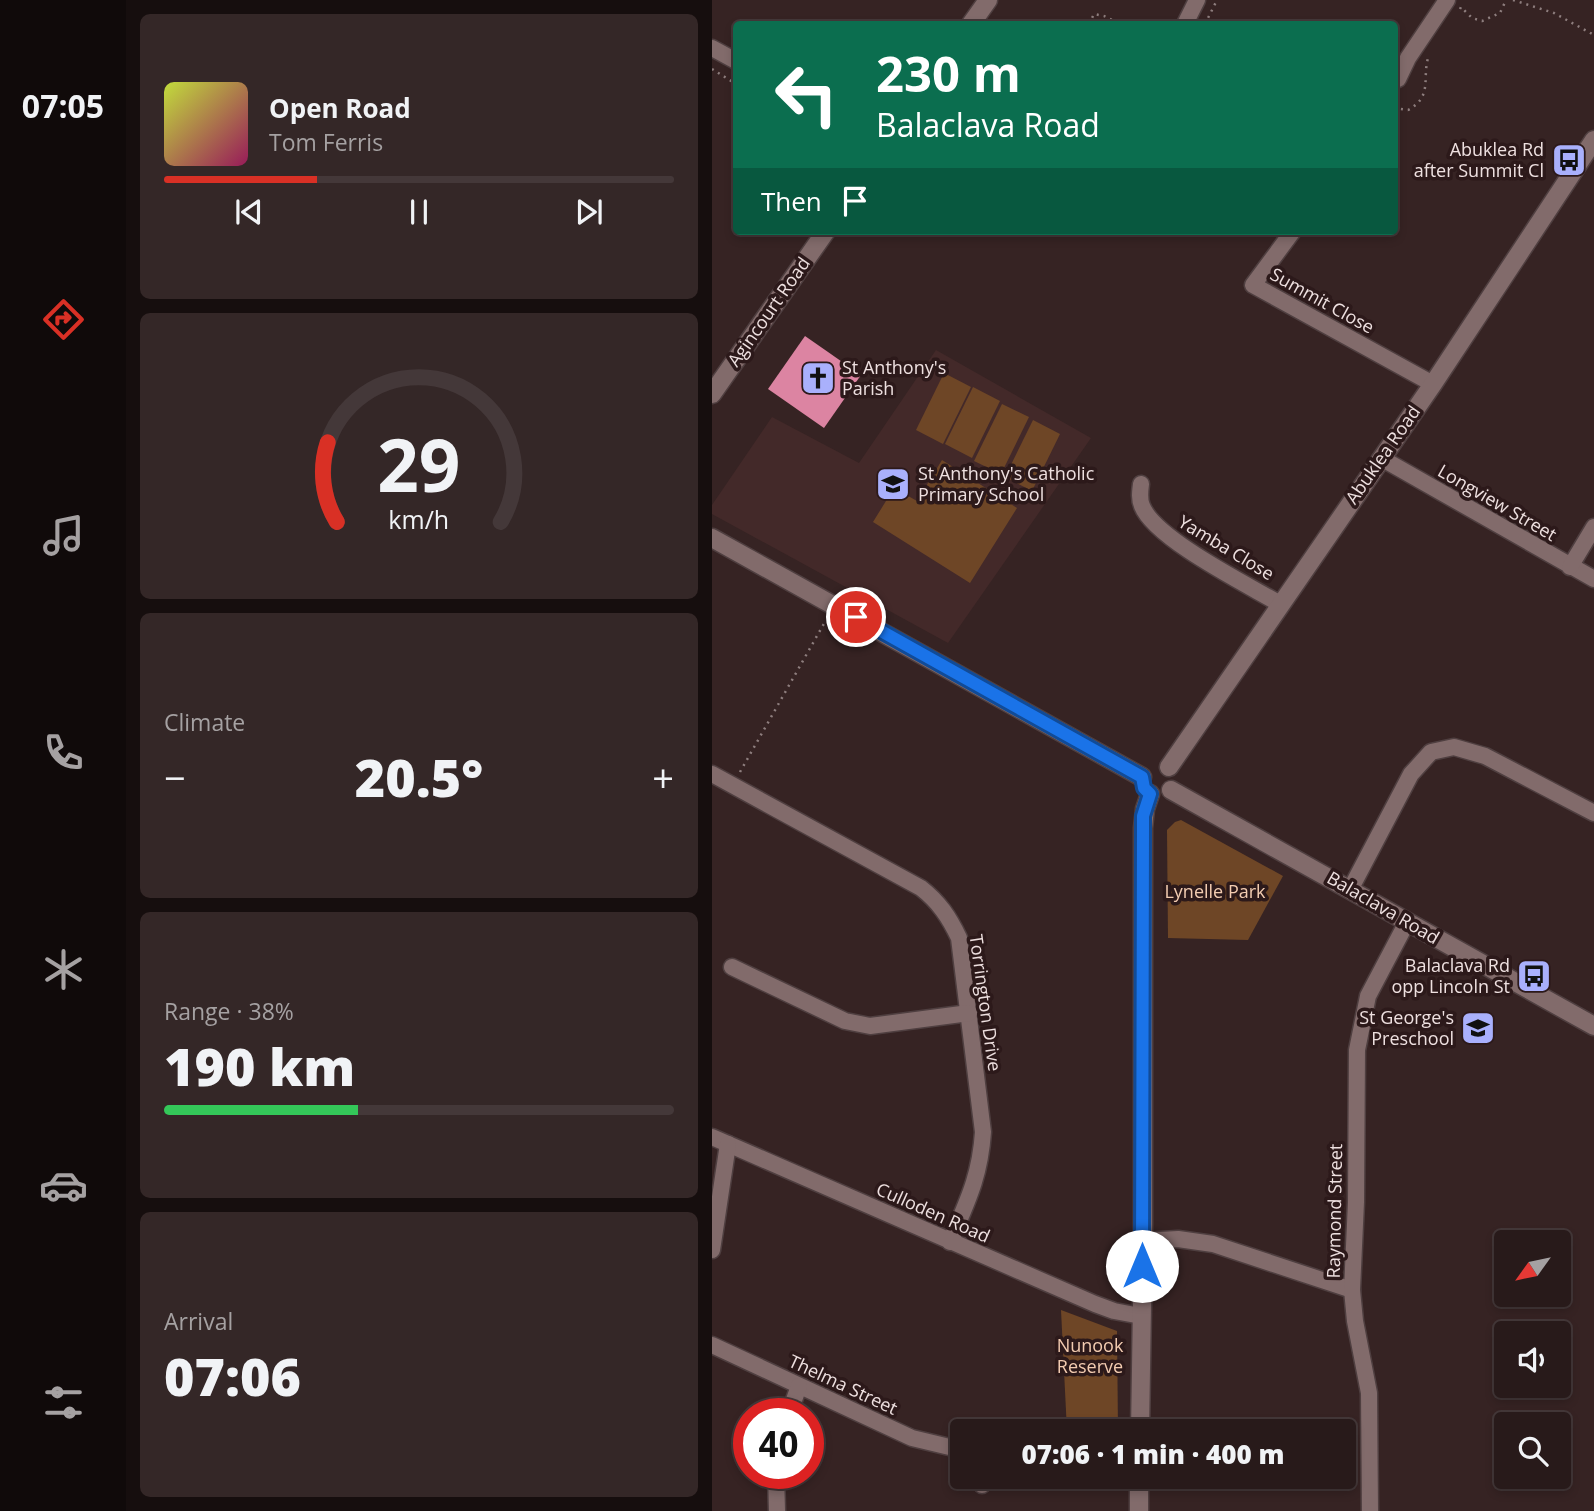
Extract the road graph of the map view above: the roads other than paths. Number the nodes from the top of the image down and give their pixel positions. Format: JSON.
{"nodes":[{"id":1,"x":988,"y":0,"type":"edge"},
{"id":2,"x":1197,"y":0,"type":"edge"},
{"id":3,"x":1447,"y":0,"type":"edge"},
{"id":4,"x":973,"y":21,"type":"edge"},
{"id":5,"x":1186,"y":21,"type":"edge"},
{"id":6,"x":712,"y":48,"type":"edge"},
{"id":7,"x":733,"y":59,"type":"edge"},
{"id":8,"x":1398,"y":79,"type":"dead end"},
{"id":9,"x":1594,"y":140,"type":"edge"},
{"id":10,"x":823,"y":235,"type":"edge"},
{"id":11,"x":1290,"y":235,"type":"edge"},
{"id":12,"x":1433,"y":384,"type":"junction"},
{"id":13,"x":712,"y":394,"type":"edge"},
{"id":14,"x":1381,"y":458,"type":"junction"},
{"id":15,"x":1141,"y":484,"type":"dead end"},
{"id":16,"x":1594,"y":527,"type":"edge"},
{"id":17,"x":712,"y":538,"type":"edge"},
{"id":18,"x":1570,"y":567,"type":"junction"},
{"id":19,"x":1594,"y":579,"type":"edge"},
{"id":20,"x":1280,"y":604,"type":"junction"},
{"id":21,"x":1169,"y":767,"type":"junction"},
{"id":22,"x":712,"y":774,"type":"edge"},
{"id":23,"x":1142,"y":777,"type":"junction"},
{"id":24,"x":1171,"y":790,"type":"junction"},
{"id":25,"x":1150,"y":794,"type":"junction"},
{"id":26,"x":1594,"y":813,"type":"edge"},
{"id":27,"x":1350,"y":890,"type":"junction"},
{"id":28,"x":1407,"y":922,"type":"junction"},
{"id":29,"x":732,"y":967,"type":"dead end"},
{"id":30,"x":969,"y":1013,"type":"junction"},
{"id":31,"x":1594,"y":1026,"type":"edge"},
{"id":32,"x":712,"y":1137,"type":"edge"},
{"id":33,"x":728,"y":1144,"type":"junction"},
{"id":34,"x":1142,"y":1241,"type":"junction"},
{"id":35,"x":950,"y":1242,"type":"junction"},
{"id":36,"x":712,"y":1251,"type":"edge"},
{"id":37,"x":1352,"y":1290,"type":"junction"},
{"id":38,"x":1141,"y":1317,"type":"junction"},
{"id":39,"x":712,"y":1345,"type":"edge"},
{"id":40,"x":800,"y":1386,"type":"junction"},
{"id":41,"x":795,"y":1398,"type":"edge"},
{"id":42,"x":1140,"y":1419,"type":"edge"},
{"id":43,"x":950,"y":1447,"type":"edge"},
{"id":44,"x":776,"y":1489,"type":"edge"},
{"id":45,"x":1139,"y":1489,"type":"edge"},
{"id":46,"x":777,"y":1511,"type":"edge"},
{"id":47,"x":1138,"y":1511,"type":"edge"},
{"id":48,"x":1370,"y":1511,"type":"edge"}],
"edges":[{"from":1,"to":4,"type":"street"},
{"from":2,"to":5,"type":"street"},
{"from":3,"to":8,"type":"street"},
{"from":6,"to":7,"type":"street"},
{"from":9,"to":12,"type":"street","name":"Abuklea Road"},
{"from":10,"to":13,"type":"street","name":"Agincourt Road"},
{"from":11,"to":12,"type":"street","name":"Summit Close"},
{"from":12,"to":14,"type":"street","name":"Abuklea Road"},
{"from":14,"to":18,"type":"street","name":"Longview Street"},
{"from":14,"to":20,"type":"street","name":"Abuklea Road"},
{"from":15,"to":20,"type":"street","name":"Yamba Close"},
{"from":16,"to":18,"type":"street"},
{"from":17,"to":23,"type":"street"},
{"from":18,"to":19,"type":"street","name":"Longview Street"},
{"from":20,"to":21,"type":"street","name":"Abuklea Road"},
{"from":21,"to":23,"type":"street"},
{"from":21,"to":24,"type":"street"},
{"from":22,"to":30,"type":"street","name":"Torrington Drive"},
{"from":23,"to":25,"type":"street"},
{"from":24,"to":25,"type":"street"},
{"from":24,"to":27,"type":"street","name":"Balaclava Road"},
{"from":25,"to":34,"type":"street"},
{"from":26,"to":27,"type":"street"},
{"from":27,"to":28,"type":"street","name":"Balaclava Road"},
{"from":28,"to":31,"type":"street","name":"Balaclava Road"},
{"from":28,"to":37,"type":"street","name":"Raymond Street"},
{"from":29,"to":30,"type":"street"},
{"from":30,"to":35,"type":"street","name":"Torrington Drive"},
{"from":32,"to":33,"type":"street","name":"Culloden Road"},
{"from":33,"to":35,"type":"street","name":"Culloden Road"},
{"from":33,"to":36,"type":"street"},
{"from":34,"to":37,"type":"street"},
{"from":34,"to":38,"type":"street"},
{"from":35,"to":38,"type":"street","name":"Culloden Road"},
{"from":37,"to":48,"type":"street","name":"Raymond Street"},
{"from":38,"to":42,"type":"street"},
{"from":39,"to":40,"type":"street","name":"Thelma Street"},
{"from":40,"to":41,"type":"street"},
{"from":40,"to":43,"type":"street","name":"Thelma Street"},
{"from":44,"to":46,"type":"street"},
{"from":45,"to":47,"type":"street"}]}
